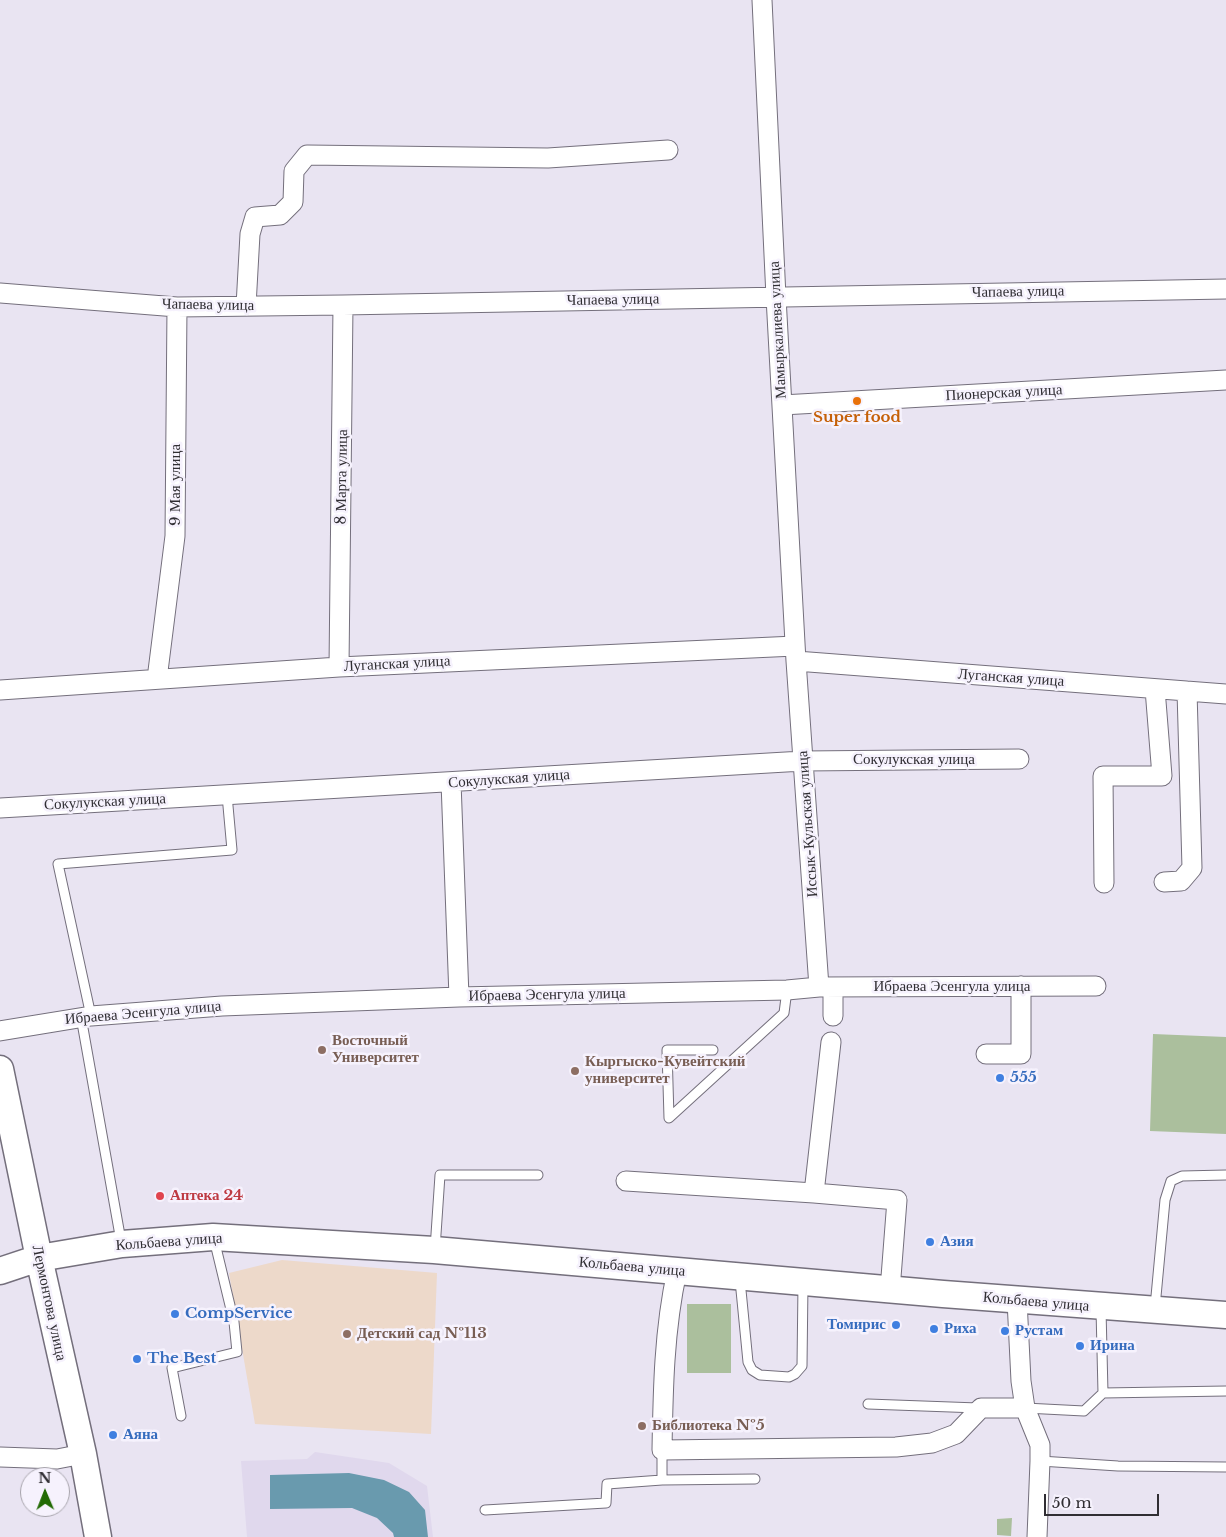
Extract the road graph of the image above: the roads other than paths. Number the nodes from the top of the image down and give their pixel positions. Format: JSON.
{"nodes":[{"id":1,"x":762,"y":0,"type":"edge"},
{"id":2,"x":668,"y":150,"type":"dead end"},
{"id":3,"x":1226,"y":289,"type":"edge"},
{"id":4,"x":0,"y":293,"type":"edge"},
{"id":5,"x":776,"y":297,"type":"junction"},
{"id":6,"x":343,"y":305,"type":"junction"},
{"id":7,"x":246,"y":306,"type":"junction"},
{"id":8,"x":178,"y":307,"type":"junction"},
{"id":9,"x":1226,"y":380,"type":"edge"},
{"id":10,"x":782,"y":405,"type":"junction"},
{"id":11,"x":796,"y":653,"type":"junction"},
{"id":12,"x":340,"y":658,"type":"junction"},
{"id":13,"x":158,"y":670,"type":"junction"},
{"id":14,"x":1155,"y":689,"type":"junction"},
{"id":15,"x":0,"y":690,"type":"edge"},
{"id":16,"x":1187,"y":691,"type":"junction"},
{"id":17,"x":1226,"y":694,"type":"edge"},
{"id":18,"x":1019,"y":759,"type":"dead end"},
{"id":19,"x":803,"y":760,"type":"junction"},
{"id":20,"x":451,"y":782,"type":"junction"},
{"id":21,"x":227,"y":795,"type":"junction"},
{"id":22,"x":0,"y":808,"type":"edge"},
{"id":23,"x":1164,"y":882,"type":"dead end"},
{"id":24,"x":1104,"y":883,"type":"dead end"},
{"id":25,"x":1021,"y":986,"type":"junction"},
{"id":26,"x":1096,"y":986,"type":"dead end"},
{"id":27,"x":826,"y":987,"type":"junction"},
{"id":28,"x":787,"y":990,"type":"junction"},
{"id":29,"x":459,"y":998,"type":"junction"},
{"id":30,"x":86,"y":1016,"type":"junction"},
{"id":31,"x":833,"y":1016,"type":"dead end"},
{"id":32,"x":0,"y":1031,"type":"edge"},
{"id":33,"x":831,"y":1042,"type":"dead end"},
{"id":34,"x":713,"y":1050,"type":"dead end"},
{"id":35,"x":986,"y":1054,"type":"dead end"},
{"id":36,"x":0,"y":1069,"type":"edge"},
{"id":37,"x":538,"y":1175,"type":"dead end"},
{"id":38,"x":1226,"y":1175,"type":"edge"},
{"id":39,"x":626,"y":1181,"type":"dead end"},
{"id":40,"x":814,"y":1193,"type":"junction"},
{"id":41,"x":213,"y":1237,"type":"junction"},
{"id":42,"x":122,"y":1244,"type":"junction"},
{"id":43,"x":434,"y":1250,"type":"junction"},
{"id":44,"x":39,"y":1258,"type":"junction"},
{"id":45,"x":0,"y":1271,"type":"edge"},
{"id":46,"x":677,"y":1271,"type":"junction"},
{"id":47,"x":740,"y":1277,"type":"junction"},
{"id":48,"x":803,"y":1282,"type":"junction"},
{"id":49,"x":890,"y":1290,"type":"junction"},
{"id":50,"x":1017,"y":1300,"type":"junction"},
{"id":51,"x":1101,"y":1307,"type":"junction"},
{"id":52,"x":1155,"y":1310,"type":"junction"},
{"id":53,"x":1226,"y":1315,"type":"edge"},
{"id":54,"x":1226,"y":1391,"type":"edge"},
{"id":55,"x":1103,"y":1393,"type":"junction"},
{"id":56,"x":868,"y":1404,"type":"dead end"},
{"id":57,"x":981,"y":1408,"type":"junction"},
{"id":58,"x":1025,"y":1408,"type":"junction"},
{"id":59,"x":181,"y":1416,"type":"dead end"},
{"id":60,"x":662,"y":1450,"type":"junction"},
{"id":61,"x":83,"y":1454,"type":"junction"},
{"id":62,"x":0,"y":1457,"type":"edge"},
{"id":63,"x":1040,"y":1462,"type":"junction"},
{"id":64,"x":1226,"y":1467,"type":"edge"},
{"id":65,"x":755,"y":1479,"type":"dead end"},
{"id":66,"x":662,"y":1480,"type":"junction"},
{"id":67,"x":485,"y":1510,"type":"dead end"},
{"id":68,"x":98,"y":1537,"type":"edge"},
{"id":69,"x":1037,"y":1537,"type":"edge"}],
"edges":[{"from":1,"to":5,"type":"street","name":"Мамыркалиева улица"},
{"from":2,"to":7,"type":"street"},
{"from":3,"to":5,"type":"street","name":"Чапаева улица"},
{"from":4,"to":8,"type":"street","name":"Чапаева улица"},
{"from":5,"to":6,"type":"street","name":"Чапаева улица"},
{"from":5,"to":10,"type":"street","name":"Мамыркалиева улица"},
{"from":6,"to":7,"type":"street","name":"Чапаева улица"},
{"from":6,"to":12,"type":"street","name":"8 Марта улица"},
{"from":7,"to":8,"type":"street","name":"Чапаева улица"},
{"from":8,"to":13,"type":"street","name":"9 Мая улица"},
{"from":9,"to":10,"type":"street","name":"Пионерская улица"},
{"from":10,"to":11,"type":"street","name":"Мамыркалиева улица"},
{"from":11,"to":12,"type":"street","name":"Луганская улица"},
{"from":11,"to":14,"type":"street","name":"Луганская улица"},
{"from":11,"to":19,"type":"street","name":"Иссык-Кульская улица"},
{"from":12,"to":13,"type":"street","name":"Луганская улица"},
{"from":13,"to":15,"type":"street","name":"Луганская улица"},
{"from":14,"to":16,"type":"street","name":"Луганская улица"},
{"from":14,"to":24,"type":"street"},
{"from":16,"to":17,"type":"street","name":"Луганская улица"},
{"from":16,"to":23,"type":"street"},
{"from":18,"to":19,"type":"street","name":"Сокулукская улица"},
{"from":19,"to":20,"type":"street","name":"Сокулукская улица"},
{"from":19,"to":27,"type":"street","name":"Иссык-Кульская улица"},
{"from":20,"to":21,"type":"street","name":"Сокулукская улица"},
{"from":20,"to":29,"type":"street"},
{"from":21,"to":22,"type":"street","name":"Сокулукская улица"},
{"from":21,"to":30,"type":"lane"},
{"from":25,"to":26,"type":"street","name":"Ибраева Эсенгула улица"},
{"from":25,"to":27,"type":"street","name":"Ибраева Эсенгула улица"},
{"from":25,"to":35,"type":"street"},
{"from":27,"to":28,"type":"street","name":"Ибраева Эсенгула улица"},
{"from":27,"to":31,"type":"street","name":"Иссык-Кульская улица"},
{"from":28,"to":29,"type":"street","name":"Ибраева Эсенгула улица"},
{"from":28,"to":34,"type":"lane"},
{"from":29,"to":30,"type":"street","name":"Ибраева Эсенгула улица"},
{"from":30,"to":32,"type":"street","name":"Ибраева Эсенгула улица"},
{"from":30,"to":42,"type":"lane"},
{"from":33,"to":40,"type":"street"},
{"from":36,"to":44,"type":"main road","name":"Лермонтова улица"},
{"from":37,"to":43,"type":"lane"},
{"from":38,"to":52,"type":"lane"},
{"from":39,"to":40,"type":"street"},
{"from":40,"to":49,"type":"street"},
{"from":41,"to":42,"type":"main road","name":"Кольбаева улица"},
{"from":41,"to":43,"type":"main road","name":"Кольбаева улица"},
{"from":41,"to":59,"type":"lane"},
{"from":42,"to":44,"type":"main road","name":"Кольбаева улица"},
{"from":43,"to":46,"type":"main road","name":"Кольбаева улица"},
{"from":44,"to":45,"type":"main road","name":"Кольбаева улица"},
{"from":44,"to":61,"type":"main road","name":"Лермонтова улица"},
{"from":46,"to":47,"type":"main road","name":"Кольбаева улица"},
{"from":46,"to":60,"type":"street"},
{"from":47,"to":48,"type":"main road","name":"Кольбаева улица"},
{"from":47,"to":48,"type":"lane"},
{"from":48,"to":49,"type":"main road","name":"Кольбаева улица"},
{"from":49,"to":50,"type":"main road","name":"Кольбаева улица"},
{"from":50,"to":51,"type":"main road","name":"Кольбаева улица"},
{"from":50,"to":58,"type":"street"},
{"from":51,"to":52,"type":"main road","name":"Кольбаева улица"},
{"from":51,"to":55,"type":"lane"},
{"from":52,"to":53,"type":"main road","name":"Кольбаева улица"},
{"from":54,"to":55,"type":"lane"},
{"from":55,"to":58,"type":"lane"},
{"from":56,"to":57,"type":"lane"},
{"from":57,"to":58,"type":"street"},
{"from":57,"to":60,"type":"street"},
{"from":58,"to":63,"type":"street"},
{"from":60,"to":66,"type":"lane"},
{"from":61,"to":62,"type":"street"},
{"from":61,"to":68,"type":"main road","name":"Лермонтова улица"},
{"from":63,"to":64,"type":"lane"},
{"from":63,"to":69,"type":"street"},
{"from":65,"to":66,"type":"lane"},
{"from":66,"to":67,"type":"lane"}]}
